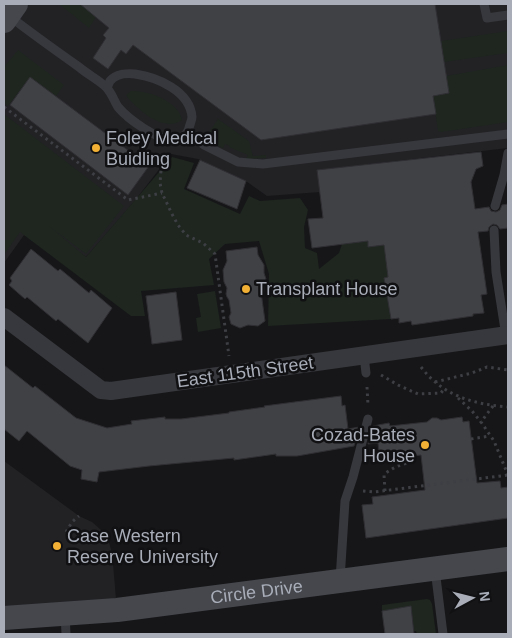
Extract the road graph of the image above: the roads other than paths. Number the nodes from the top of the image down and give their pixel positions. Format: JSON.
{"nodes":[{"id":1,"x":484,"y":4,"type":"edge"},
{"id":2,"x":9,"y":13,"type":"edge"},
{"id":3,"x":508,"y":15,"type":"edge"},
{"id":4,"x":107,"y":88,"type":"junction"},
{"id":5,"x":188,"y":133,"type":"junction"},
{"id":6,"x":508,"y":134,"type":"edge"},
{"id":7,"x":508,"y":153,"type":"edge"},
{"id":8,"x":495,"y":206,"type":"dead end"},
{"id":9,"x":494,"y":230,"type":"dead end"},
{"id":10,"x":4,"y":317,"type":"edge"},
{"id":11,"x":507,"y":336,"type":"edge"},
{"id":12,"x":364,"y":356,"type":"junction"},
{"id":13,"x":366,"y":374,"type":"road end"},
{"id":14,"x":368,"y":419,"type":"road end"},
{"id":15,"x":508,"y":559,"type":"edge"},
{"id":16,"x":435,"y":568,"type":"junction"},
{"id":17,"x":340,"y":581,"type":"junction"},
{"id":18,"x":4,"y":618,"type":"edge"},
{"id":19,"x":65,"y":624,"type":"edge"},
{"id":20,"x":443,"y":634,"type":"edge"}],
"edges":[{"from":1,"to":3,"type":"lane"},
{"from":2,"to":4,"type":"lane"},
{"from":4,"to":5,"type":"lane"},
{"from":4,"to":5,"type":"lane"},
{"from":5,"to":6,"type":"lane"},
{"from":7,"to":8,"type":"lane"},
{"from":9,"to":11,"type":"lane"},
{"from":10,"to":12,"type":"street","name":"East 115th Street"},
{"from":11,"to":12,"type":"street","name":"East 115th Street"},
{"from":12,"to":13,"type":"lane"},
{"from":14,"to":17,"type":"lane"},
{"from":15,"to":16,"type":"street","name":"Circle Drive"},
{"from":16,"to":17,"type":"street","name":"Circle Drive"},
{"from":16,"to":20,"type":"lane"},
{"from":17,"to":19,"type":"street","name":"Circle Drive"},
{"from":18,"to":19,"type":"street","name":"Circle Drive"}]}
